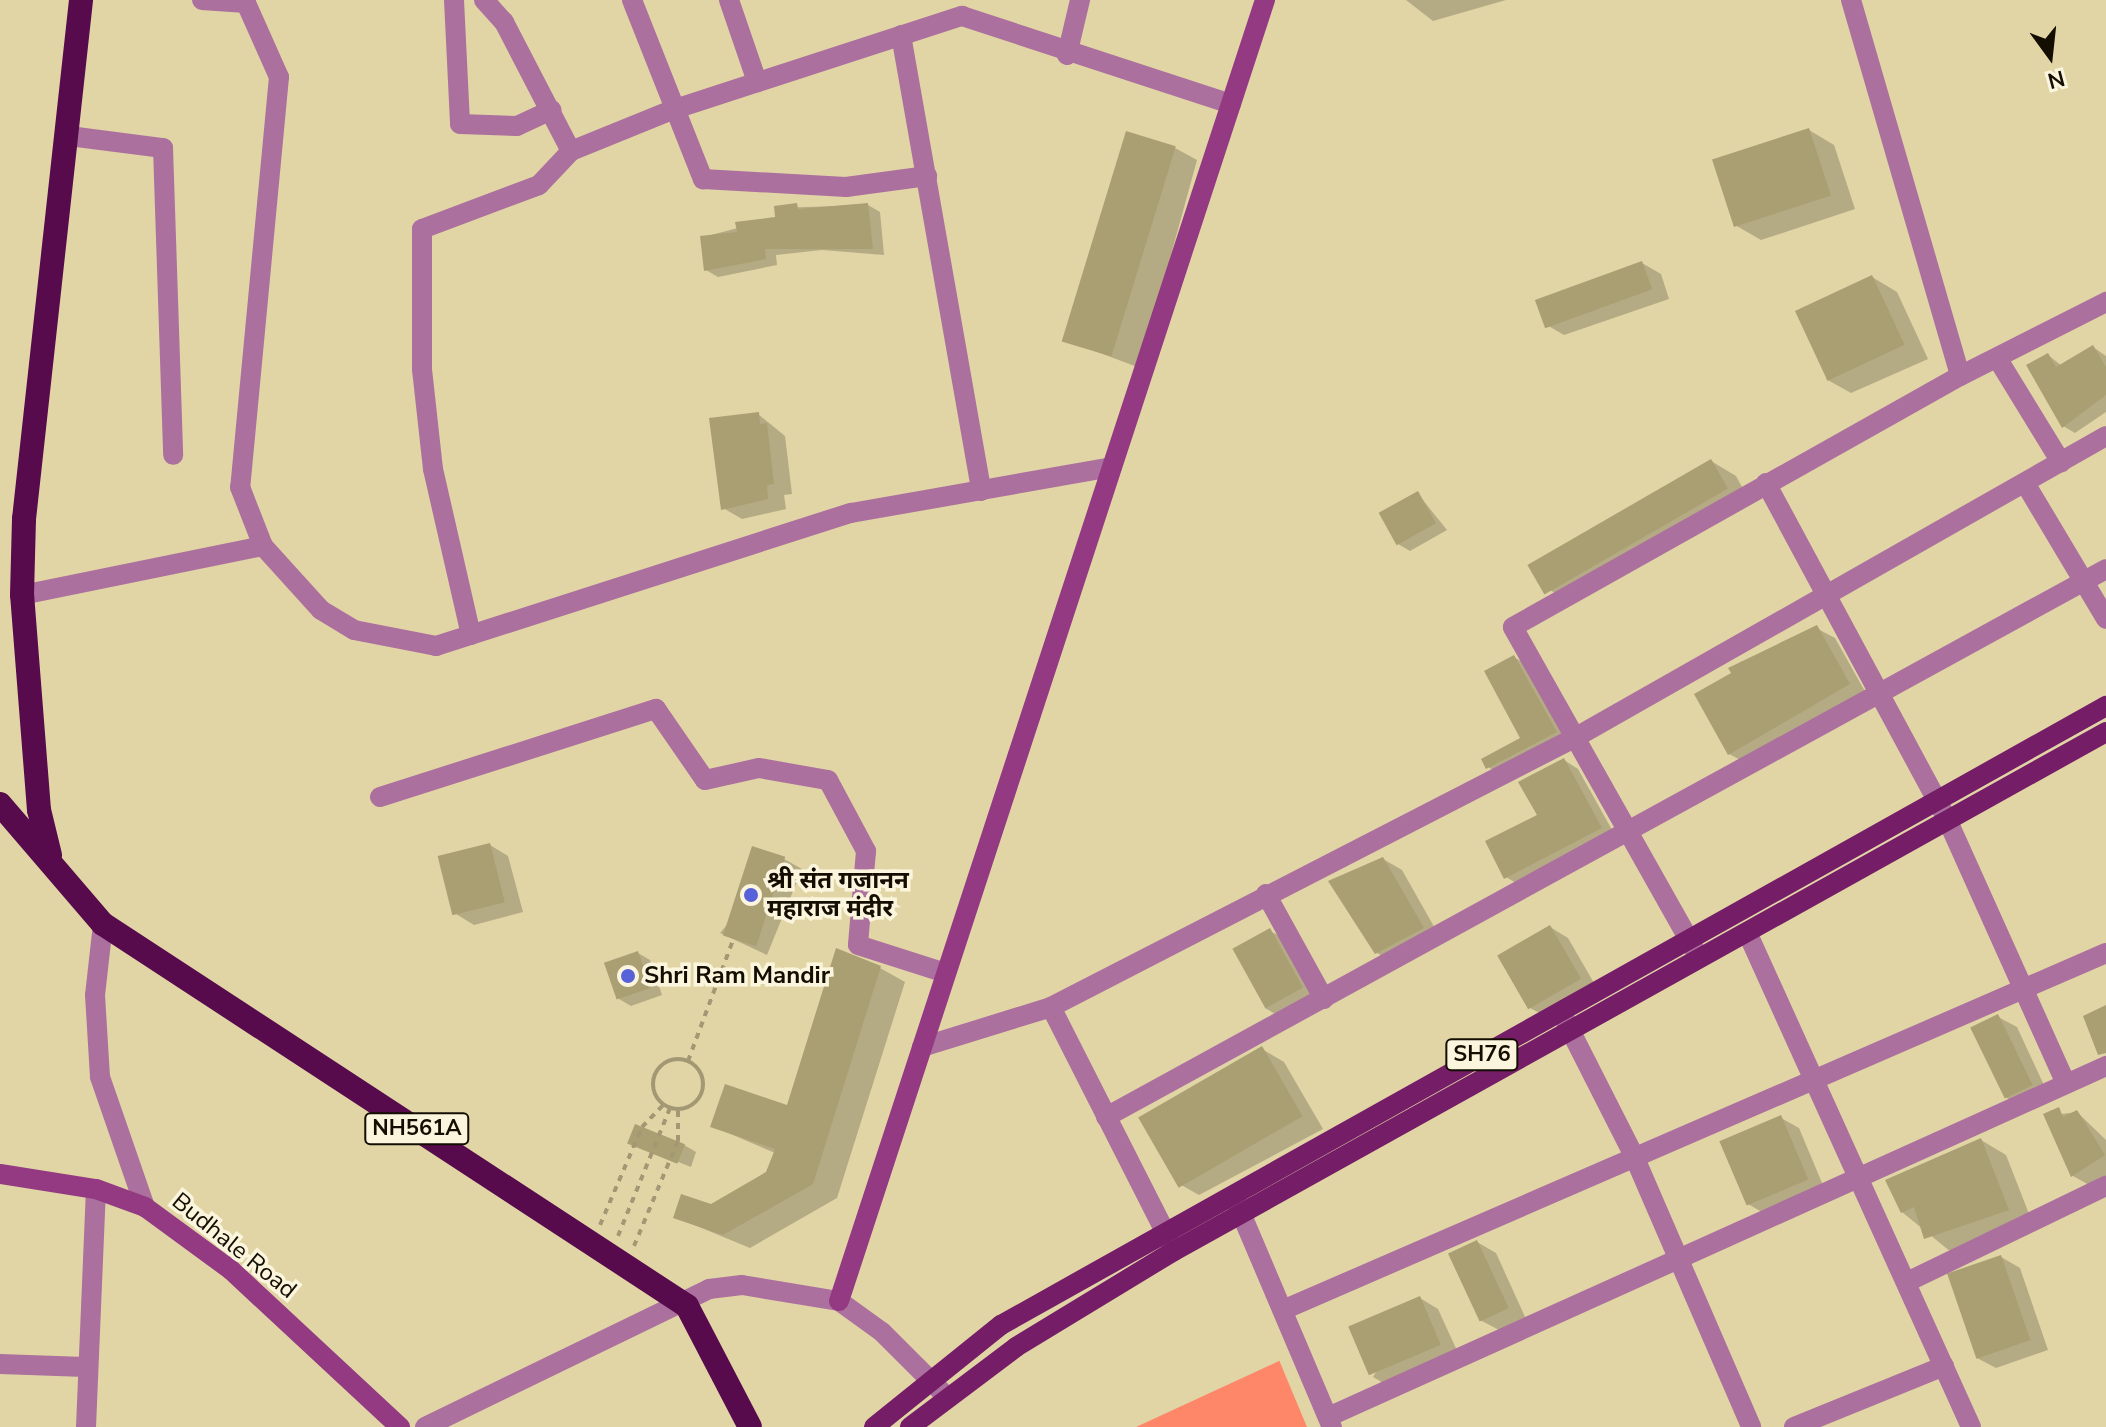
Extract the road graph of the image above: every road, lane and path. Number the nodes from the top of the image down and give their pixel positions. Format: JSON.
{"nodes":[{"id":1,"x":81,"y":0,"type":"edge"},
{"id":2,"x":202,"y":0,"type":"edge"},
{"id":3,"x":454,"y":0,"type":"edge"},
{"id":4,"x":484,"y":0,"type":"edge"},
{"id":5,"x":632,"y":0,"type":"edge"},
{"id":6,"x":729,"y":0,"type":"edge"},
{"id":7,"x":1080,"y":0,"type":"edge"},
{"id":8,"x":1265,"y":0,"type":"edge"},
{"id":9,"x":1851,"y":0,"type":"edge"},
{"id":10,"x":901,"y":35,"type":"junction"},
{"id":11,"x":1067,"y":55,"type":"junction"},
{"id":12,"x":757,"y":82,"type":"junction"},
{"id":13,"x":1231,"y":104,"type":"junction"},
{"id":14,"x":551,"y":110,"type":"junction"},
{"id":15,"x":672,"y":110,"type":"junction"},
{"id":16,"x":69,"y":136,"type":"junction"},
{"id":17,"x":571,"y":151,"type":"junction"},
{"id":18,"x":927,"y":176,"type":"junction"},
{"id":19,"x":2106,"y":302,"type":"edge"},
{"id":20,"x":1999,"y":361,"type":"junction"},
{"id":21,"x":1960,"y":376,"type":"junction"},
{"id":22,"x":2106,"y":436,"type":"edge"},
{"id":23,"x":173,"y":455,"type":"dead end"},
{"id":24,"x":2061,"y":462,"type":"junction"},
{"id":25,"x":1112,"y":467,"type":"junction"},
{"id":26,"x":1766,"y":483,"type":"junction"},
{"id":27,"x":2025,"y":483,"type":"junction"},
{"id":28,"x":981,"y":491,"type":"junction"},
{"id":29,"x":263,"y":546,"type":"junction"},
{"id":30,"x":2106,"y":569,"type":"edge"},
{"id":31,"x":2087,"y":580,"type":"junction"},
{"id":32,"x":1827,"y":594,"type":"junction"},
{"id":33,"x":22,"y":595,"type":"junction"},
{"id":34,"x":2106,"y":619,"type":"edge"},
{"id":35,"x":471,"y":635,"type":"junction"},
{"id":36,"x":1881,"y":695,"type":"junction"},
{"id":37,"x":2106,"y":706,"type":"edge"},
{"id":38,"x":2106,"y":732,"type":"edge"},
{"id":39,"x":1578,"y":736,"type":"junction"},
{"id":40,"x":380,"y":797,"type":"dead end"},
{"id":41,"x":1937,"y":800,"type":"junction"},
{"id":42,"x":0,"y":804,"type":"edge"},
{"id":43,"x":1947,"y":819,"type":"junction"},
{"id":44,"x":1631,"y":831,"type":"junction"},
{"id":45,"x":50,"y":858,"type":"junction"},
{"id":46,"x":1266,"y":894,"type":"junction"},
{"id":47,"x":103,"y":924,"type":"junction"},
{"id":48,"x":1747,"y":932,"type":"junction"},
{"id":49,"x":733,"y":940,"type":"dead end"},
{"id":50,"x":1689,"y":940,"type":"junction"},
{"id":51,"x":2106,"y":953,"type":"edge"},
{"id":52,"x":1699,"y":959,"type":"junction"},
{"id":53,"x":946,"y":973,"type":"junction"},
{"id":54,"x":2024,"y":988,"type":"junction"},
{"id":55,"x":1324,"y":999,"type":"junction"},
{"id":56,"x":1051,"y":1007,"type":"junction"},
{"id":57,"x":1560,"y":1012,"type":"junction"},
{"id":58,"x":1571,"y":1031,"type":"junction"},
{"id":59,"x":922,"y":1047,"type":"junction"},
{"id":60,"x":688,"y":1061,"type":"junction"},
{"id":61,"x":2106,"y":1066,"type":"edge"},
{"id":62,"x":1815,"y":1076,"type":"junction"},
{"id":63,"x":2066,"y":1084,"type":"junction"},
{"id":64,"x":663,"y":1105,"type":"junction"},
{"id":65,"x":670,"y":1108,"type":"junction"},
{"id":66,"x":678,"y":1109,"type":"junction"},
{"id":67,"x":1106,"y":1117,"type":"junction"},
{"id":68,"x":1634,"y":1156,"type":"junction"},
{"id":69,"x":0,"y":1174,"type":"edge"},
{"id":70,"x":1860,"y":1178,"type":"junction"},
{"id":71,"x":2106,"y":1186,"type":"edge"},
{"id":72,"x":96,"y":1189,"type":"junction"},
{"id":73,"x":1233,"y":1193,"type":"junction"},
{"id":74,"x":145,"y":1207,"type":"junction"},
{"id":75,"x":1241,"y":1213,"type":"junction"},
{"id":76,"x":1164,"y":1230,"type":"junction"},
{"id":77,"x":597,"y":1232,"type":"dead end"},
{"id":78,"x":616,"y":1242,"type":"dead end"},
{"id":79,"x":632,"y":1250,"type":"dead end"},
{"id":80,"x":1174,"y":1251,"type":"junction"},
{"id":81,"x":1679,"y":1260,"type":"junction"},
{"id":82,"x":1907,"y":1282,"type":"junction"},
{"id":83,"x":839,"y":1301,"type":"junction"},
{"id":84,"x":687,"y":1306,"type":"junction"},
{"id":85,"x":1283,"y":1310,"type":"junction"},
{"id":86,"x":0,"y":1364,"type":"edge"},
{"id":87,"x":1944,"y":1366,"type":"junction"},
{"id":88,"x":85,"y":1367,"type":"junction"},
{"id":89,"x":930,"y":1380,"type":"junction"},
{"id":90,"x":947,"y":1397,"type":"junction"},
{"id":91,"x":1330,"y":1422,"type":"edge"},
{"id":92,"x":86,"y":1427,"type":"edge"},
{"id":93,"x":400,"y":1427,"type":"edge"},
{"id":94,"x":425,"y":1427,"type":"edge"},
{"id":95,"x":750,"y":1427,"type":"edge"},
{"id":96,"x":874,"y":1427,"type":"edge"},
{"id":97,"x":910,"y":1427,"type":"edge"},
{"id":98,"x":1751,"y":1427,"type":"edge"},
{"id":99,"x":1794,"y":1427,"type":"edge"},
{"id":100,"x":1971,"y":1427,"type":"edge"}],
"edges":[{"from":1,"to":16,"type":"highway"},
{"from":2,"to":29,"type":"street"},
{"from":3,"to":14,"type":"street"},
{"from":4,"to":14,"type":"street"},
{"from":5,"to":15,"type":"street"},
{"from":6,"to":12,"type":"street"},
{"from":7,"to":11,"type":"street"},
{"from":8,"to":13,"type":"street"},
{"from":9,"to":21,"type":"street"},
{"from":10,"to":11,"type":"street"},
{"from":10,"to":12,"type":"street"},
{"from":10,"to":18,"type":"street"},
{"from":11,"to":13,"type":"street"},
{"from":12,"to":15,"type":"street"},
{"from":13,"to":25,"type":"street"},
{"from":14,"to":17,"type":"street"},
{"from":15,"to":17,"type":"street"},
{"from":15,"to":18,"type":"street"},
{"from":16,"to":23,"type":"street"},
{"from":16,"to":33,"type":"highway"},
{"from":17,"to":35,"type":"street"},
{"from":18,"to":28,"type":"street"},
{"from":19,"to":20,"type":"street"},
{"from":20,"to":21,"type":"street"},
{"from":20,"to":24,"type":"street"},
{"from":21,"to":26,"type":"street"},
{"from":22,"to":24,"type":"street"},
{"from":24,"to":27,"type":"street"},
{"from":25,"to":28,"type":"street"},
{"from":25,"to":53,"type":"street"},
{"from":26,"to":32,"type":"street"},
{"from":26,"to":39,"type":"street"},
{"from":27,"to":31,"type":"street"},
{"from":27,"to":32,"type":"street"},
{"from":28,"to":35,"type":"street"},
{"from":29,"to":33,"type":"street"},
{"from":29,"to":35,"type":"street"},
{"from":30,"to":31,"type":"street"},
{"from":31,"to":34,"type":"street"},
{"from":31,"to":36,"type":"street"},
{"from":32,"to":36,"type":"street"},
{"from":32,"to":39,"type":"street"},
{"from":33,"to":45,"type":"highway"},
{"from":36,"to":41,"type":"street"},
{"from":36,"to":44,"type":"street"},
{"from":37,"to":41,"type":"main road","number":"SH76"},
{"from":38,"to":43,"type":"main road","number":"SH76"},
{"from":39,"to":44,"type":"street"},
{"from":39,"to":46,"type":"street"},
{"from":40,"to":53,"type":"street"},
{"from":41,"to":43,"type":"street"},
{"from":41,"to":50,"type":"main road","number":"SH76"},
{"from":42,"to":45,"type":"highway","number":"NH561A"},
{"from":43,"to":48,"type":"main road","number":"SH76"},
{"from":43,"to":54,"type":"street"},
{"from":44,"to":50,"type":"street"},
{"from":44,"to":55,"type":"street"},
{"from":45,"to":47,"type":"highway","number":"NH561A"},
{"from":46,"to":55,"type":"street"},
{"from":46,"to":56,"type":"street"},
{"from":47,"to":74,"type":"street"},
{"from":47,"to":84,"type":"highway","number":"NH561A"},
{"from":48,"to":52,"type":"main road","number":"SH76"},
{"from":48,"to":62,"type":"street"},
{"from":49,"to":60,"type":"path"},
{"from":50,"to":52,"type":"street"},
{"from":50,"to":57,"type":"main road","number":"SH76"},
{"from":51,"to":54,"type":"street"},
{"from":52,"to":58,"type":"main road","number":"SH76"},
{"from":53,"to":59,"type":"street"},
{"from":54,"to":62,"type":"street"},
{"from":54,"to":63,"type":"street"},
{"from":55,"to":67,"type":"street"},
{"from":56,"to":59,"type":"street"},
{"from":56,"to":67,"type":"street"},
{"from":57,"to":58,"type":"street"},
{"from":57,"to":73,"type":"main road","number":"SH76"},
{"from":58,"to":68,"type":"street"},
{"from":58,"to":75,"type":"main road","number":"SH76"},
{"from":59,"to":83,"type":"street"},
{"from":60,"to":64,"type":"path"},
{"from":60,"to":66,"type":"path"},
{"from":61,"to":63,"type":"street"},
{"from":62,"to":68,"type":"street"},
{"from":62,"to":70,"type":"street"},
{"from":63,"to":70,"type":"street"},
{"from":64,"to":65,"type":"path"},
{"from":64,"to":77,"type":"path"},
{"from":65,"to":66,"type":"path"},
{"from":65,"to":78,"type":"path"},
{"from":66,"to":79,"type":"path"},
{"from":67,"to":76,"type":"street"},
{"from":68,"to":81,"type":"street"},
{"from":68,"to":85,"type":"street"},
{"from":69,"to":72,"type":"street","name":"Budhale Road"},
{"from":70,"to":81,"type":"street"},
{"from":70,"to":82,"type":"street"},
{"from":71,"to":82,"type":"street"},
{"from":72,"to":74,"type":"street","name":"Budhale Road"},
{"from":72,"to":88,"type":"street"},
{"from":73,"to":75,"type":"street"},
{"from":73,"to":76,"type":"main road","number":"SH76"},
{"from":74,"to":93,"type":"street","name":"Budhale Road"},
{"from":75,"to":80,"type":"main road","number":"SH76"},
{"from":75,"to":85,"type":"street"},
{"from":76,"to":80,"type":"street"},
{"from":76,"to":89,"type":"main road","number":"SH76"},
{"from":80,"to":90,"type":"main road","number":"SH76"},
{"from":81,"to":91,"type":"street"},
{"from":81,"to":98,"type":"street"},
{"from":82,"to":87,"type":"street"},
{"from":83,"to":84,"type":"street"},
{"from":83,"to":89,"type":"street"},
{"from":84,"to":94,"type":"street"},
{"from":84,"to":95,"type":"highway","number":"NH561A"},
{"from":85,"to":91,"type":"street"},
{"from":86,"to":88,"type":"street"},
{"from":87,"to":99,"type":"street"},
{"from":87,"to":100,"type":"street"},
{"from":88,"to":92,"type":"street"},
{"from":89,"to":90,"type":"street"},
{"from":89,"to":96,"type":"main road","number":"SH76"},
{"from":90,"to":97,"type":"main road","number":"SH76"}]}
